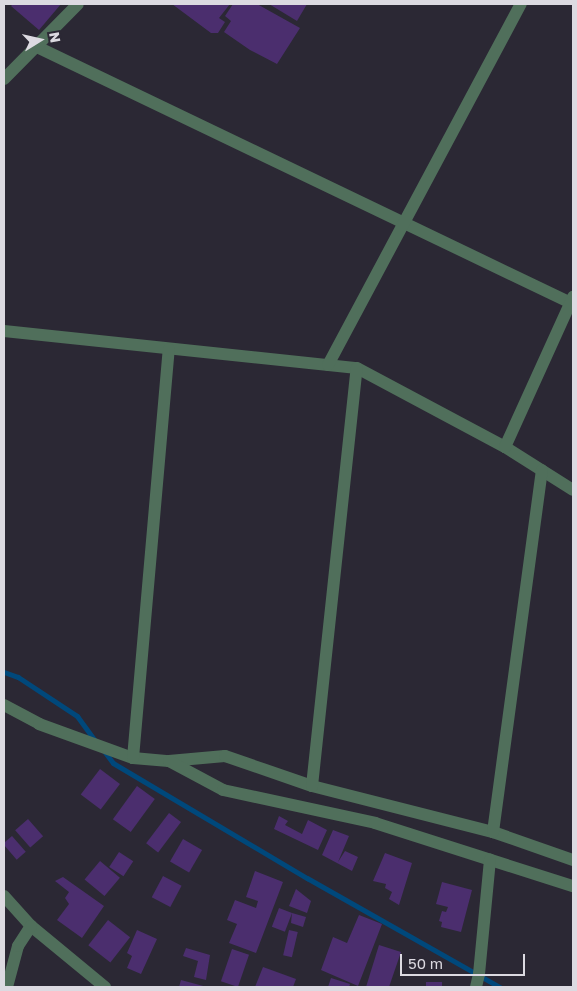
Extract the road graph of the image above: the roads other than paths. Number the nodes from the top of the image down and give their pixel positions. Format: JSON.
{"nodes":[{"id":1,"x":78,"y":4,"type":"edge"},
{"id":2,"x":521,"y":4,"type":"edge"},
{"id":3,"x":35,"y":46,"type":"junction"},
{"id":4,"x":4,"y":80,"type":"edge"},
{"id":5,"x":404,"y":223,"type":"junction"},
{"id":6,"x":572,"y":301,"type":"edge"},
{"id":7,"x":4,"y":331,"type":"edge"},
{"id":8,"x":169,"y":350,"type":"junction"},
{"id":9,"x":328,"y":365,"type":"junction"},
{"id":10,"x":357,"y":368,"type":"junction"},
{"id":11,"x":505,"y":447,"type":"junction"},
{"id":12,"x":542,"y":470,"type":"junction"},
{"id":13,"x":573,"y":490,"type":"edge"},
{"id":14,"x":4,"y":705,"type":"edge"},
{"id":15,"x":133,"y":758,"type":"junction"},
{"id":16,"x":169,"y":761,"type":"junction"},
{"id":17,"x":312,"y":786,"type":"junction"},
{"id":18,"x":493,"y":832,"type":"junction"},
{"id":19,"x":490,"y":860,"type":"junction"},
{"id":20,"x":573,"y":860,"type":"edge"},
{"id":21,"x":573,"y":886,"type":"edge"},
{"id":22,"x":4,"y":896,"type":"edge"},
{"id":23,"x":31,"y":926,"type":"junction"},
{"id":24,"x":7,"y":987,"type":"edge"},
{"id":25,"x":105,"y":987,"type":"edge"},
{"id":26,"x":476,"y":987,"type":"edge"}],
"edges":[{"from":1,"to":3,"type":"street"},
{"from":2,"to":5,"type":"street"},
{"from":3,"to":4,"type":"street"},
{"from":3,"to":5,"type":"street"},
{"from":5,"to":6,"type":"street"},
{"from":5,"to":9,"type":"street"},
{"from":6,"to":11,"type":"street"},
{"from":7,"to":8,"type":"street"},
{"from":8,"to":9,"type":"street"},
{"from":8,"to":15,"type":"street"},
{"from":9,"to":10,"type":"street"},
{"from":10,"to":11,"type":"street"},
{"from":10,"to":17,"type":"street"},
{"from":11,"to":12,"type":"street"},
{"from":12,"to":13,"type":"street"},
{"from":12,"to":18,"type":"street"},
{"from":14,"to":15,"type":"street"},
{"from":15,"to":16,"type":"street"},
{"from":16,"to":17,"type":"street"},
{"from":16,"to":19,"type":"street"},
{"from":17,"to":18,"type":"street"},
{"from":18,"to":20,"type":"street"},
{"from":19,"to":21,"type":"street"},
{"from":19,"to":26,"type":"street"},
{"from":22,"to":23,"type":"street"},
{"from":23,"to":24,"type":"street"},
{"from":23,"to":25,"type":"street"}]}
